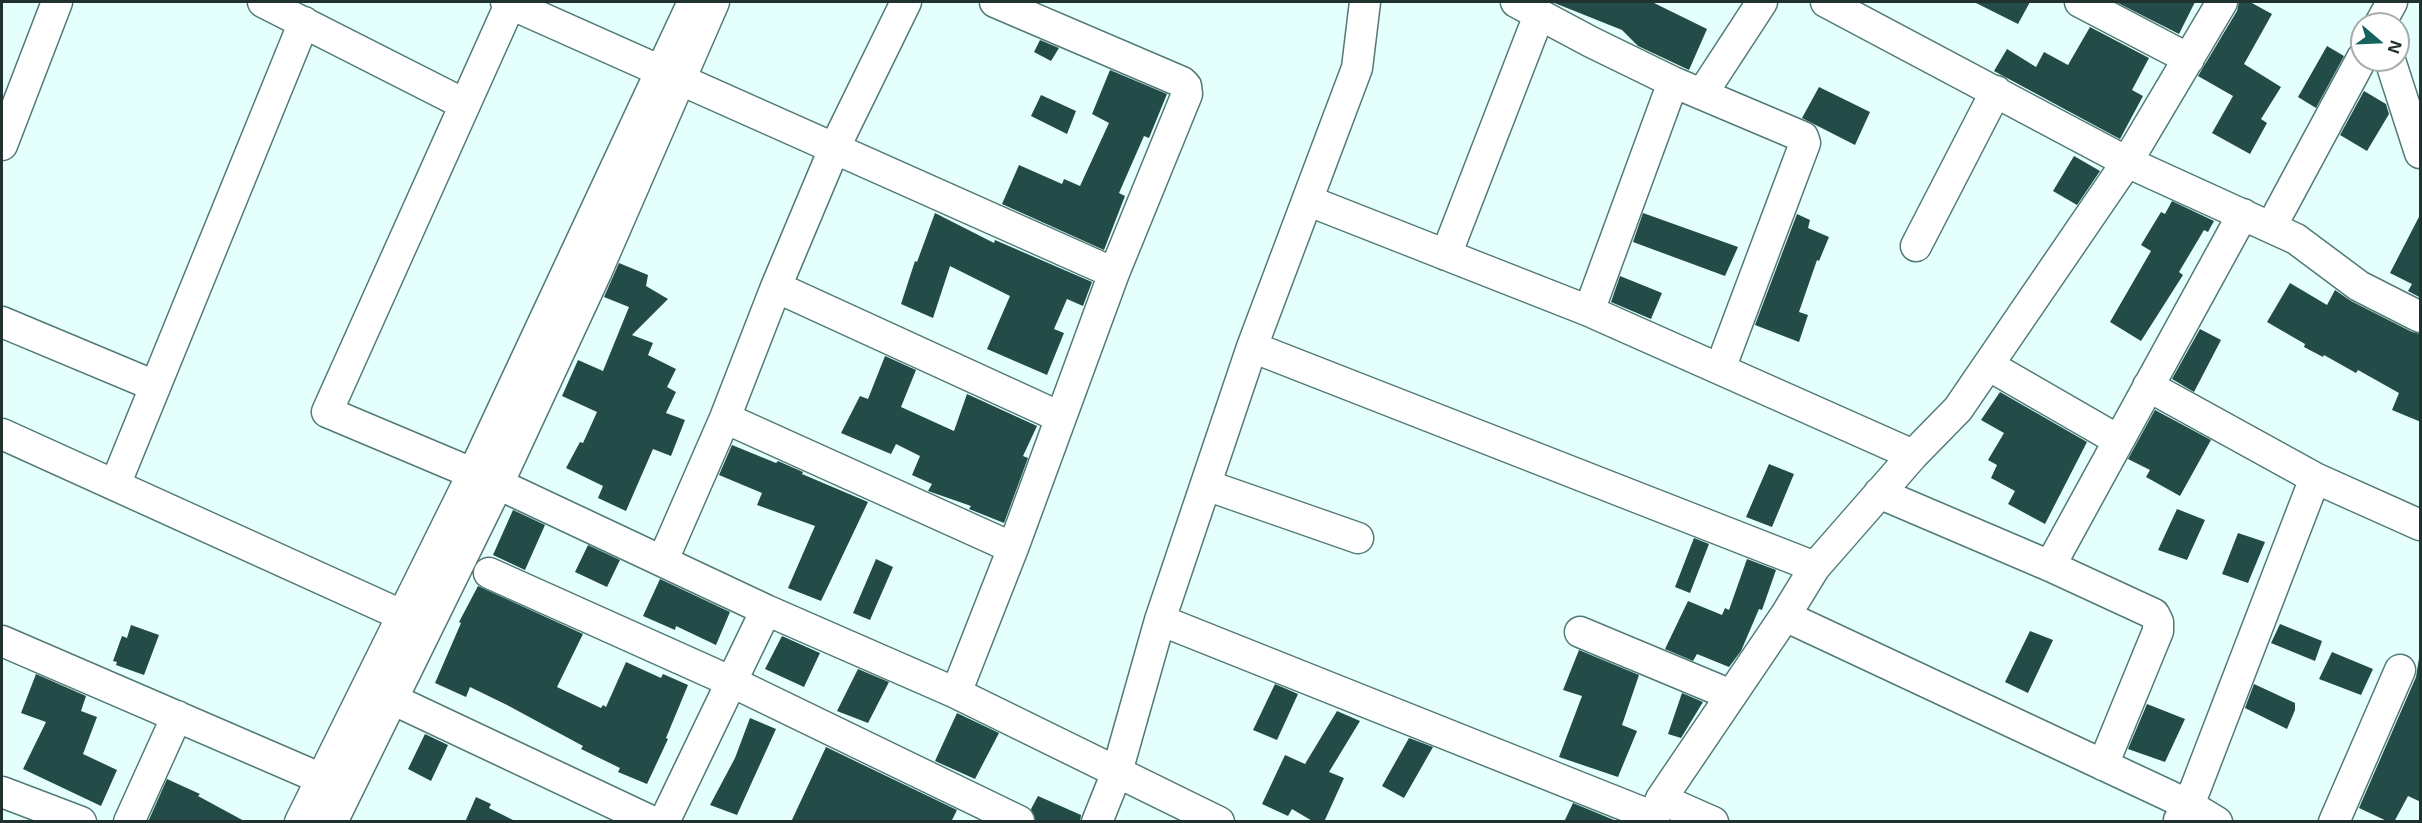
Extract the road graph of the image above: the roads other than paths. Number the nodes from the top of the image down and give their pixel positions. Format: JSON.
{"nodes":[{"id":1,"x":57,"y":2,"type":"edge"},
{"id":2,"x":263,"y":2,"type":"edge"},
{"id":3,"x":509,"y":2,"type":"edge"},
{"id":4,"x":693,"y":2,"type":"edge"},
{"id":5,"x":714,"y":2,"type":"edge"},
{"id":6,"x":906,"y":2,"type":"edge"},
{"id":7,"x":995,"y":2,"type":"edge"},
{"id":8,"x":1365,"y":2,"type":"edge"},
{"id":9,"x":1762,"y":2,"type":"edge"},
{"id":10,"x":1826,"y":2,"type":"edge"},
{"id":11,"x":2080,"y":2,"type":"edge"},
{"id":12,"x":2222,"y":2,"type":"edge"},
{"id":13,"x":1528,"y":8,"type":"edge"},
{"id":14,"x":303,"y":22,"type":"junction"},
{"id":15,"x":2189,"y":58,"type":"junction"},
{"id":16,"x":2354,"y":72,"type":"edge"},
{"id":17,"x":2394,"y":72,"type":"edge"},
{"id":18,"x":670,"y":76,"type":"junction"},
{"id":19,"x":1673,"y":82,"type":"junction"},
{"id":20,"x":11,"y":91,"type":"edge"},
{"id":21,"x":1996,"y":91,"type":"junction"},
{"id":22,"x":1702,"y":94,"type":"junction"},
{"id":23,"x":464,"y":104,"type":"junction"},
{"id":24,"x":2,"y":145,"type":"edge"},
{"id":25,"x":834,"y":149,"type":"junction"},
{"id":26,"x":2421,"y":153,"type":"edge"},
{"id":27,"x":2127,"y":162,"type":"junction"},
{"id":28,"x":1309,"y":201,"type":"junction"},
{"id":29,"x":2243,"y":214,"type":"junction"},
{"id":30,"x":2271,"y":227,"type":"junction"},
{"id":31,"x":1916,"y":246,"type":"dead end"},
{"id":32,"x":1446,"y":255,"type":"junction"},
{"id":33,"x":1114,"y":273,"type":"junction"},
{"id":34,"x":776,"y":287,"type":"junction"},
{"id":35,"x":1589,"y":311,"type":"junction"},
{"id":36,"x":2421,"y":317,"type":"edge"},
{"id":37,"x":2,"y":322,"type":"edge"},
{"id":38,"x":1252,"y":347,"type":"junction"},
{"id":39,"x":1988,"y":365,"type":"junction"},
{"id":40,"x":1720,"y":369,"type":"junction"},
{"id":41,"x":155,"y":386,"type":"junction"},
{"id":42,"x":2148,"y":386,"type":"junction"},
{"id":43,"x":725,"y":417,"type":"junction"},
{"id":44,"x":1060,"y":417,"type":"junction"},
{"id":45,"x":2,"y":434,"type":"edge"},
{"id":46,"x":2118,"y":440,"type":"junction"},
{"id":47,"x":1913,"y":455,"type":"junction"},
{"id":48,"x":2315,"y":478,"type":"junction"},
{"id":49,"x":485,"y":479,"type":"junction"},
{"id":50,"x":1206,"y":485,"type":"junction"},
{"id":51,"x":115,"y":486,"type":"junction"},
{"id":52,"x":1879,"y":493,"type":"junction"},
{"id":53,"x":2421,"y":525,"type":"edge"},
{"id":54,"x":1358,"y":538,"type":"dead end"},
{"id":55,"x":1013,"y":548,"type":"junction"},
{"id":56,"x":663,"y":560,"type":"junction"},
{"id":57,"x":2050,"y":566,"type":"junction"},
{"id":58,"x":1815,"y":567,"type":"junction"},
{"id":59,"x":489,"y":573,"type":"dead end"},
{"id":60,"x":766,"y":610,"type":"junction"},
{"id":61,"x":1785,"y":616,"type":"junction"},
{"id":62,"x":1160,"y":620,"type":"junction"},
{"id":63,"x":415,"y":621,"type":"junction"},
{"id":64,"x":1580,"y":632,"type":"dead end"},
{"id":65,"x":2,"y":641,"type":"edge"},
{"id":66,"x":2400,"y":670,"type":"dead end"},
{"id":67,"x":732,"y":682,"type":"junction"},
{"id":68,"x":956,"y":693,"type":"junction"},
{"id":69,"x":1731,"y":695,"type":"junction"},
{"id":70,"x":392,"y":699,"type":"junction"},
{"id":71,"x":177,"y":716,"type":"junction"},
{"id":72,"x":2103,"y":765,"type":"junction"},
{"id":73,"x":1117,"y":772,"type":"junction"},
{"id":74,"x":2,"y":792,"type":"edge"},
{"id":75,"x":337,"y":806,"type":"edge"},
{"id":76,"x":1656,"y":812,"type":"edge"},
{"id":77,"x":2184,"y":813,"type":"edge"},
{"id":78,"x":1019,"y":821,"type":"edge"},
{"id":79,"x":81,"y":822,"type":"edge"},
{"id":80,"x":129,"y":822,"type":"edge"},
{"id":81,"x":300,"y":822,"type":"edge"},
{"id":82,"x":653,"y":822,"type":"edge"},
{"id":83,"x":664,"y":822,"type":"edge"},
{"id":84,"x":1097,"y":822,"type":"edge"},
{"id":85,"x":1219,"y":822,"type":"edge"},
{"id":86,"x":1713,"y":822,"type":"edge"},
{"id":87,"x":2217,"y":822,"type":"edge"},
{"id":88,"x":2334,"y":822,"type":"edge"}],
"edges":[{"from":1,"to":20,"type":"street"},
{"from":2,"to":14,"type":"street"},
{"from":3,"to":18,"type":"street"},
{"from":3,"to":23,"type":"street"},
{"from":4,"to":18,"type":"street"},
{"from":5,"to":18,"type":"street"},
{"from":6,"to":25,"type":"street"},
{"from":7,"to":33,"type":"street"},
{"from":8,"to":28,"type":"street"},
{"from":9,"to":22,"type":"street"},
{"from":10,"to":21,"type":"street"},
{"from":11,"to":15,"type":"street"},
{"from":12,"to":15,"type":"street"},
{"from":13,"to":19,"type":"street"},
{"from":13,"to":32,"type":"street"},
{"from":14,"to":23,"type":"street"},
{"from":14,"to":41,"type":"street"},
{"from":15,"to":27,"type":"street"},
{"from":16,"to":30,"type":"street"},
{"from":17,"to":26,"type":"street"},
{"from":18,"to":25,"type":"street"},
{"from":18,"to":49,"type":"street"},
{"from":19,"to":22,"type":"street"},
{"from":19,"to":35,"type":"street"},
{"from":20,"to":24,"type":"street"},
{"from":21,"to":27,"type":"street"},
{"from":21,"to":31,"type":"street"},
{"from":22,"to":40,"type":"street"},
{"from":23,"to":49,"type":"street"},
{"from":25,"to":33,"type":"street"},
{"from":25,"to":34,"type":"street"},
{"from":27,"to":29,"type":"street"},
{"from":27,"to":39,"type":"street"},
{"from":28,"to":32,"type":"street"},
{"from":28,"to":38,"type":"street"},
{"from":29,"to":30,"type":"street"},
{"from":29,"to":42,"type":"street"},
{"from":30,"to":36,"type":"street"},
{"from":32,"to":35,"type":"street"},
{"from":33,"to":44,"type":"street"},
{"from":34,"to":43,"type":"street"},
{"from":34,"to":44,"type":"street"},
{"from":35,"to":40,"type":"street"},
{"from":37,"to":41,"type":"street"},
{"from":38,"to":50,"type":"street"},
{"from":38,"to":58,"type":"street"},
{"from":39,"to":46,"type":"street"},
{"from":39,"to":47,"type":"street"},
{"from":40,"to":47,"type":"street"},
{"from":41,"to":51,"type":"street"},
{"from":42,"to":46,"type":"street"},
{"from":42,"to":48,"type":"street"},
{"from":43,"to":55,"type":"street"},
{"from":43,"to":56,"type":"street"},
{"from":44,"to":55,"type":"street"},
{"from":45,"to":51,"type":"street"},
{"from":46,"to":57,"type":"street"},
{"from":47,"to":52,"type":"street"},
{"from":48,"to":53,"type":"street"},
{"from":48,"to":77,"type":"street"},
{"from":49,"to":56,"type":"street"},
{"from":49,"to":63,"type":"street"},
{"from":50,"to":54,"type":"street"},
{"from":50,"to":62,"type":"street"},
{"from":51,"to":63,"type":"street"},
{"from":52,"to":57,"type":"street"},
{"from":52,"to":58,"type":"street"},
{"from":55,"to":68,"type":"street"},
{"from":56,"to":60,"type":"street"},
{"from":57,"to":72,"type":"street"},
{"from":58,"to":61,"type":"street"},
{"from":59,"to":67,"type":"street"},
{"from":60,"to":67,"type":"street"},
{"from":60,"to":68,"type":"street"},
{"from":61,"to":69,"type":"street"},
{"from":61,"to":72,"type":"street"},
{"from":62,"to":73,"type":"street"},
{"from":62,"to":76,"type":"street"},
{"from":63,"to":70,"type":"street"},
{"from":63,"to":75,"type":"street"},
{"from":64,"to":69,"type":"street"},
{"from":65,"to":71,"type":"street"},
{"from":66,"to":88,"type":"street"},
{"from":67,"to":78,"type":"street"},
{"from":67,"to":83,"type":"street"},
{"from":68,"to":73,"type":"street"},
{"from":69,"to":76,"type":"street"},
{"from":70,"to":75,"type":"street"},
{"from":70,"to":82,"type":"street"},
{"from":71,"to":75,"type":"street"},
{"from":71,"to":80,"type":"street"},
{"from":72,"to":77,"type":"street"},
{"from":73,"to":84,"type":"street"},
{"from":73,"to":85,"type":"street"},
{"from":74,"to":79,"type":"street"},
{"from":75,"to":81,"type":"street"},
{"from":76,"to":86,"type":"street"},
{"from":77,"to":87,"type":"street"}]}
